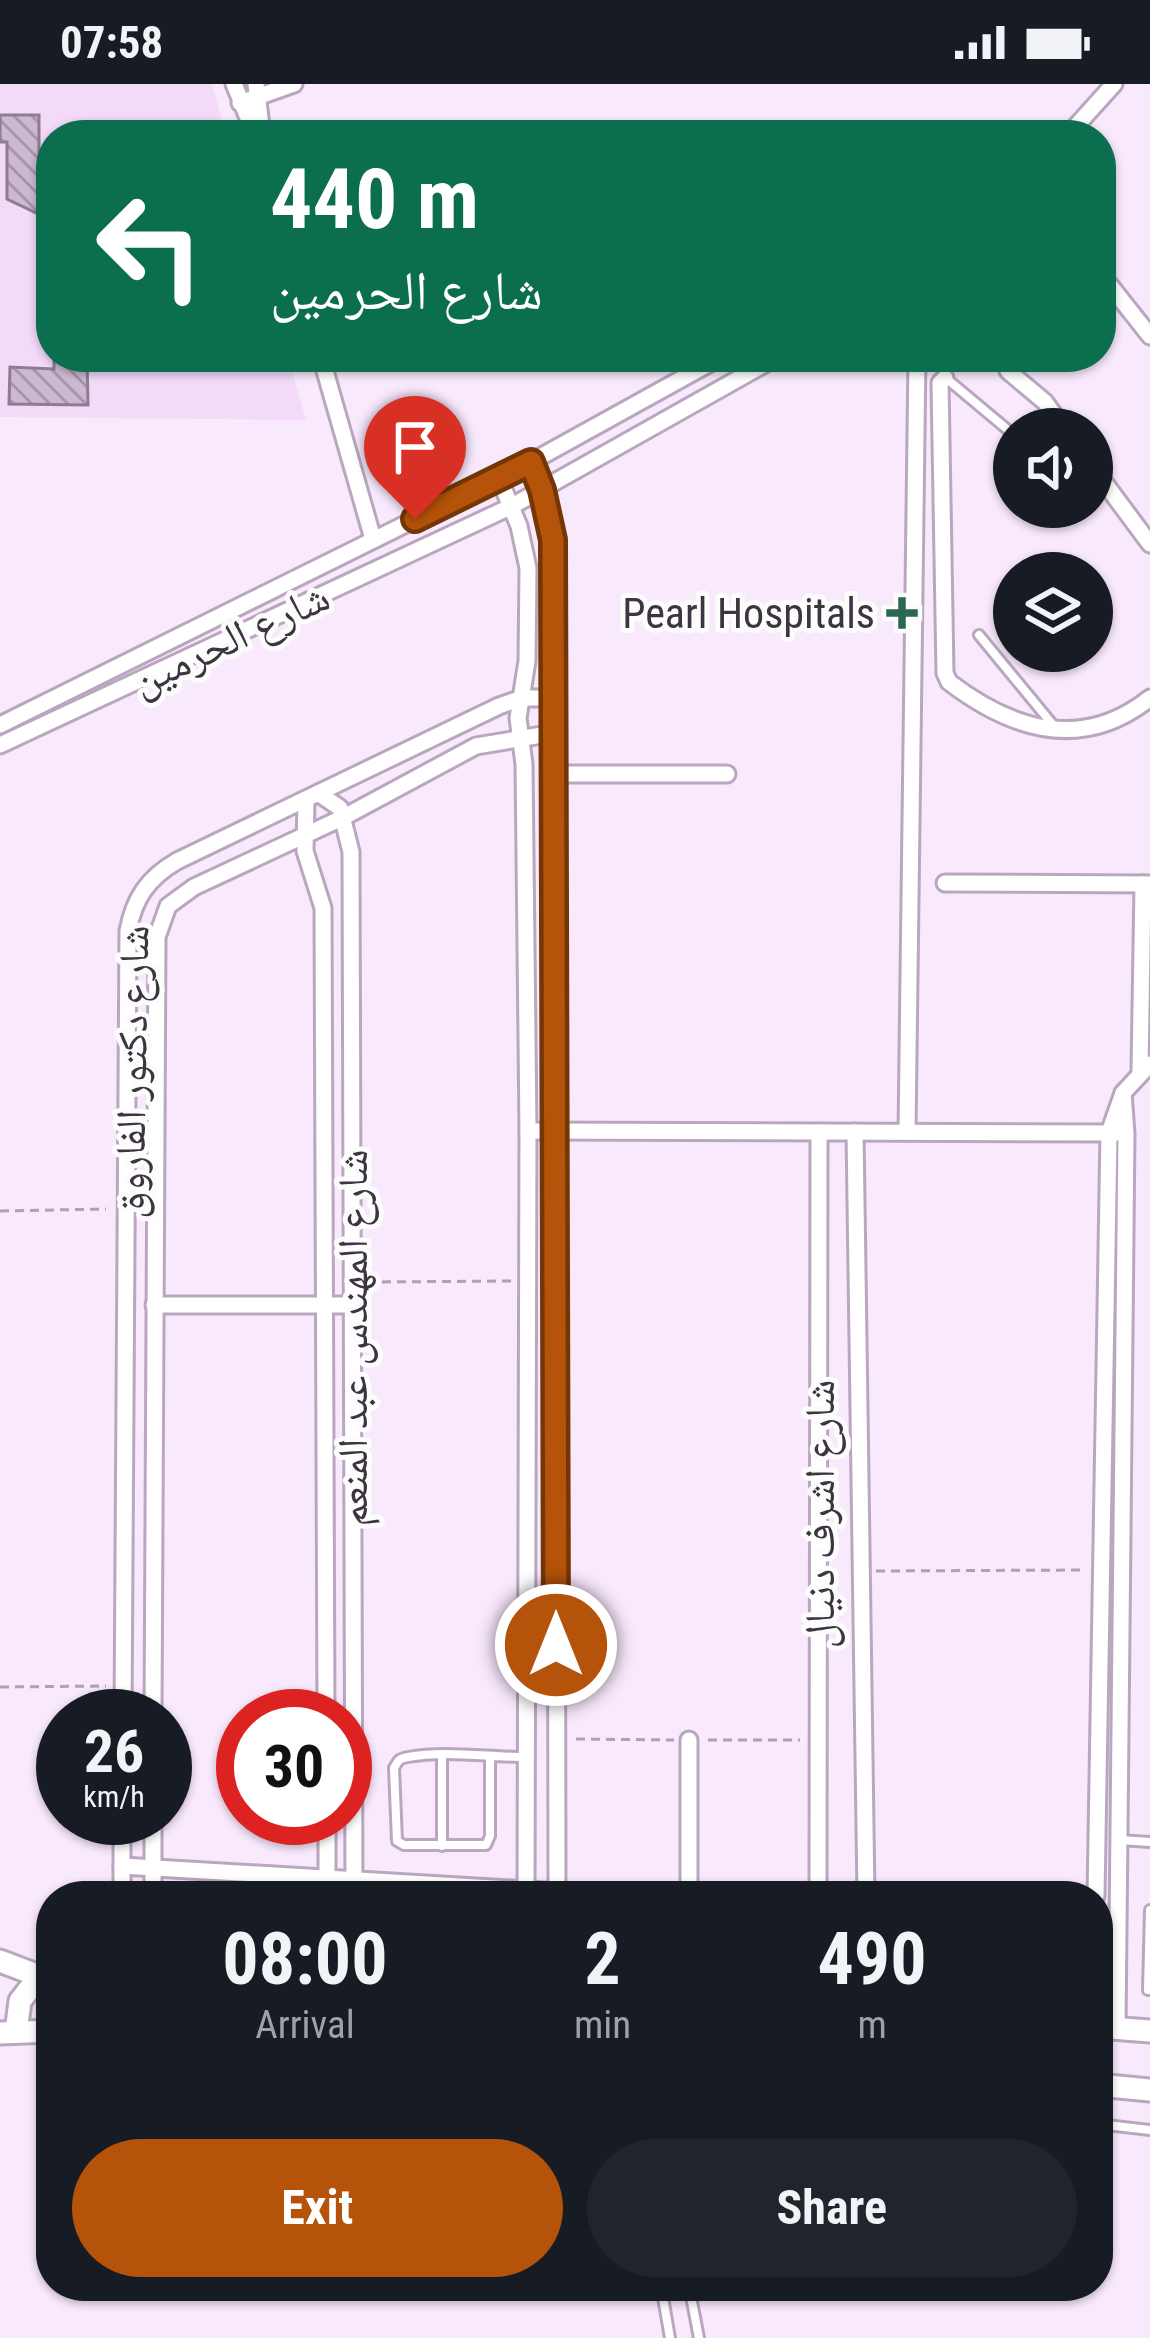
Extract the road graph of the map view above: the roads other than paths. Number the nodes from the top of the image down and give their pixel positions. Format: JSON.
{"nodes":[{"id":1,"x":234,"y":84,"type":"edge"},
{"id":2,"x":294,"y":84,"type":"edge"},
{"id":3,"x":1114,"y":84,"type":"edge"},
{"id":4,"x":258,"y":90,"type":"edge"},
{"id":5,"x":240,"y":103,"type":"junction"},
{"id":6,"x":250,"y":120,"type":"edge"},
{"id":7,"x":259,"y":120,"type":"edge"},
{"id":8,"x":1082,"y":120,"type":"edge"},
{"id":9,"x":1116,"y":293,"type":"edge"},
{"id":10,"x":1150,"y":336,"type":"edge"},
{"id":11,"x":325,"y":372,"type":"edge"},
{"id":12,"x":694,"y":372,"type":"edge"},
{"id":13,"x":750,"y":372,"type":"edge"},
{"id":14,"x":917,"y":372,"type":"edge"},
{"id":15,"x":1009,"y":372,"type":"edge"},
{"id":16,"x":945,"y":378,"type":"joint"},
{"id":17,"x":1049,"y":408,"type":"edge"},
{"id":18,"x":993,"y":418,"type":"edge"},
{"id":19,"x":531,"y":462,"type":"junction"},
{"id":20,"x":499,"y":478,"type":"junction"},
{"id":21,"x":542,"y":490,"type":"junction"},
{"id":22,"x":1113,"y":494,"type":"edge"},
{"id":23,"x":512,"y":506,"type":"junction"},
{"id":24,"x":373,"y":539,"type":"junction"},
{"id":25,"x":1150,"y":544,"type":"edge"},
{"id":26,"x":916,"y":553,"type":"junction"},
{"id":27,"x":943,"y":553,"type":"junction"},
{"id":28,"x":917,"y":587,"type":"junction"},
{"id":29,"x":944,"y":588,"type":"junction"},
{"id":30,"x":979,"y":635,"type":"dead end"},
{"id":31,"x":523,"y":698,"type":"junction"},
{"id":32,"x":554,"y":698,"type":"junction"},
{"id":33,"x":1150,"y":698,"type":"edge"},
{"id":34,"x":0,"y":724,"type":"edge"},
{"id":35,"x":1058,"y":730,"type":"junction"},
{"id":36,"x":554,"y":733,"type":"junction"},
{"id":37,"x":520,"y":738,"type":"junction"},
{"id":38,"x":0,"y":746,"type":"edge"},
{"id":39,"x":554,"y":774,"type":"junction"},
{"id":40,"x":727,"y":774,"type":"dead end"},
{"id":41,"x":312,"y":796,"type":"junction"},
{"id":42,"x":344,"y":817,"type":"junction"},
{"id":43,"x":303,"y":835,"type":"junction"},
{"id":44,"x":945,"y":883,"type":"dead end"},
{"id":45,"x":1146,"y":884,"type":"edge"},
{"id":46,"x":128,"y":932,"type":"junction"},
{"id":47,"x":157,"y":937,"type":"junction"},
{"id":48,"x":1145,"y":1067,"type":"edge"},
{"id":49,"x":528,"y":1131,"type":"junction"},
{"id":50,"x":557,"y":1131,"type":"junction"},
{"id":51,"x":819,"y":1132,"type":"junction"},
{"id":52,"x":855,"y":1132,"type":"junction"},
{"id":53,"x":908,"y":1132,"type":"junction"},
{"id":54,"x":1118,"y":1133,"type":"junction"},
{"id":55,"x":154,"y":1304,"type":"junction"},
{"id":56,"x":324,"y":1305,"type":"junction"},
{"id":57,"x":353,"y":1305,"type":"junction"},
{"id":58,"x":123,"y":1689,"type":"edge"},
{"id":59,"x":153,"y":1689,"type":"edge"},
{"id":60,"x":326,"y":1689,"type":"edge"},
{"id":61,"x":689,"y":1740,"type":"dead end"},
{"id":62,"x":442,"y":1756,"type":"junction"},
{"id":63,"x":490,"y":1756,"type":"junction"},
{"id":64,"x":526,"y":1756,"type":"junction"},
{"id":65,"x":1119,"y":1840,"type":"junction"},
{"id":66,"x":1150,"y":1842,"type":"edge"},
{"id":67,"x":122,"y":1845,"type":"edge"},
{"id":68,"x":153,"y":1845,"type":"edge"},
{"id":69,"x":327,"y":1845,"type":"edge"},
{"id":70,"x":442,"y":1846,"type":"junction"},
{"id":71,"x":122,"y":1866,"type":"junction"},
{"id":72,"x":153,"y":1868,"type":"junction"},
{"id":73,"x":122,"y":1881,"type":"edge"},
{"id":74,"x":153,"y":1881,"type":"edge"},
{"id":75,"x":272,"y":1881,"type":"edge"},
{"id":76,"x":327,"y":1881,"type":"edge"},
{"id":77,"x":354,"y":1881,"type":"edge"},
{"id":78,"x":526,"y":1881,"type":"edge"},
{"id":79,"x":557,"y":1881,"type":"edge"},
{"id":80,"x":689,"y":1881,"type":"edge"},
{"id":81,"x":818,"y":1881,"type":"edge"},
{"id":82,"x":866,"y":1881,"type":"edge"},
{"id":83,"x":1096,"y":1881,"type":"edge"},
{"id":84,"x":1150,"y":1910,"type":"edge"},
{"id":85,"x":1113,"y":1934,"type":"edge"},
{"id":86,"x":0,"y":1961,"type":"edge"},
{"id":87,"x":36,"y":1975,"type":"edge"},
{"id":88,"x":36,"y":1987,"type":"edge"},
{"id":89,"x":1148,"y":1990,"type":"edge"},
{"id":90,"x":1113,"y":2028,"type":"edge"},
{"id":91,"x":1150,"y":2031,"type":"edge"},
{"id":92,"x":8,"y":2032,"type":"edge"},
{"id":93,"x":1113,"y":2086,"type":"edge"},
{"id":94,"x":1150,"y":2090,"type":"edge"},
{"id":95,"x":1113,"y":2126,"type":"edge"},
{"id":96,"x":1150,"y":2130,"type":"edge"},
{"id":97,"x":664,"y":2301,"type":"edge"},
{"id":98,"x":692,"y":2301,"type":"edge"},
{"id":99,"x":670,"y":2338,"type":"edge"},
{"id":100,"x":699,"y":2338,"type":"edge"}],
"edges":[{"from":1,"to":5,"type":"street"},
{"from":2,"to":4,"type":"street"},
{"from":3,"to":8,"type":"street"},
{"from":4,"to":5,"type":"street"},
{"from":4,"to":7,"type":"street"},
{"from":5,"to":6,"type":"street"},
{"from":9,"to":10,"type":"street"},
{"from":11,"to":24,"type":"street"},
{"from":12,"to":19,"type":"street","name":"شارع الحرمين"},
{"from":13,"to":21,"type":"street","name":"شارع الحرمين"},
{"from":14,"to":26,"type":"street"},
{"from":15,"to":17,"type":"street"},
{"from":16,"to":18,"type":"lane"},
{"from":16,"to":27,"type":"street"},
{"from":19,"to":20,"type":"street","name":"شارع الحرمين"},
{"from":19,"to":21,"type":"street"},
{"from":20,"to":23,"type":"street"},
{"from":20,"to":24,"type":"street","name":"شارع الحرمين"},
{"from":21,"to":23,"type":"street","name":"شارع الحرمين"},
{"from":21,"to":32,"type":"street"},
{"from":22,"to":25,"type":"street"},
{"from":23,"to":31,"type":"street"},
{"from":23,"to":38,"type":"street","name":"شارع الحرمين"},
{"from":24,"to":34,"type":"street","name":"شارع الحرمين"},
{"from":26,"to":27,"type":"street"},
{"from":26,"to":28,"type":"street"},
{"from":27,"to":29,"type":"street"},
{"from":28,"to":29,"type":"street"},
{"from":28,"to":53,"type":"street"},
{"from":29,"to":35,"type":"street"},
{"from":30,"to":35,"type":"lane"},
{"from":31,"to":32,"type":"street","name":"شارع دكتور الفاروق"},
{"from":31,"to":37,"type":"street"},
{"from":31,"to":41,"type":"street","name":"شارع دكتور الفاروق"},
{"from":32,"to":36,"type":"street"},
{"from":33,"to":35,"type":"street"},
{"from":36,"to":37,"type":"street","name":"شارع دكتور الفاروق"},
{"from":36,"to":39,"type":"street"},
{"from":37,"to":42,"type":"street","name":"شارع دكتور الفاروق"},
{"from":37,"to":49,"type":"street"},
{"from":39,"to":40,"type":"street"},
{"from":39,"to":50,"type":"street"},
{"from":41,"to":42,"type":"street"},
{"from":41,"to":43,"type":"street","name":"شارع المهندس عبد المنعم"},
{"from":41,"to":46,"type":"street","name":"شارع دكتور الفاروق"},
{"from":42,"to":43,"type":"street","name":"شارع دكتور الفاروق"},
{"from":42,"to":57,"type":"street","name":"شارع المهندس عبد المنعم"},
{"from":43,"to":47,"type":"street","name":"شارع دكتور الفاروق"},
{"from":43,"to":56,"type":"street","name":"شارع المهندس عبد المنعم"},
{"from":44,"to":45,"type":"street"},
{"from":45,"to":48,"type":"street"},
{"from":46,"to":47,"type":"street"},
{"from":46,"to":58,"type":"street","name":"شارع دكتور الفاروق"},
{"from":47,"to":55,"type":"street","name":"شارع دكتور الفاروق"},
{"from":48,"to":54,"type":"street"},
{"from":49,"to":50,"type":"street"},
{"from":49,"to":64,"type":"street"},
{"from":50,"to":51,"type":"street"},
{"from":50,"to":79,"type":"street"},
{"from":51,"to":52,"type":"street"},
{"from":51,"to":81,"type":"street","name":"شارع اشرف دنيال"},
{"from":52,"to":53,"type":"street"},
{"from":52,"to":82,"type":"street","name":"شارع اشرف دنيال"},
{"from":53,"to":54,"type":"street"},
{"from":54,"to":65,"type":"street"},
{"from":54,"to":83,"type":"street"},
{"from":55,"to":56,"type":"street"},
{"from":55,"to":59,"type":"street","name":"شارع دكتور الفاروق"},
{"from":56,"to":57,"type":"street"},
{"from":56,"to":60,"type":"street","name":"شارع المهندس عبد المنعم"},
{"from":57,"to":77,"type":"street","name":"شارع المهندس عبد المنعم"},
{"from":61,"to":80,"type":"street"},
{"from":62,"to":63,"type":"lane"},
{"from":62,"to":70,"type":"lane"},
{"from":62,"to":70,"type":"lane"},
{"from":63,"to":64,"type":"lane"},
{"from":63,"to":70,"type":"lane"},
{"from":64,"to":78,"type":"street"},
{"from":65,"to":66,"type":"lane"},
{"from":65,"to":85,"type":"street"},
{"from":67,"to":71,"type":"street"},
{"from":68,"to":72,"type":"street"},
{"from":69,"to":76,"type":"street"},
{"from":71,"to":72,"type":"street"},
{"from":71,"to":73,"type":"street"},
{"from":72,"to":74,"type":"street"},
{"from":72,"to":75,"type":"street"},
{"from":84,"to":89,"type":"lane"},
{"from":86,"to":87,"type":"main road"},
{"from":88,"to":92,"type":"main road"},
{"from":90,"to":91,"type":"main road"},
{"from":93,"to":94,"type":"main road"},
{"from":95,"to":96,"type":"lane"},
{"from":97,"to":99,"type":"lane"},
{"from":98,"to":100,"type":"lane"}]}
